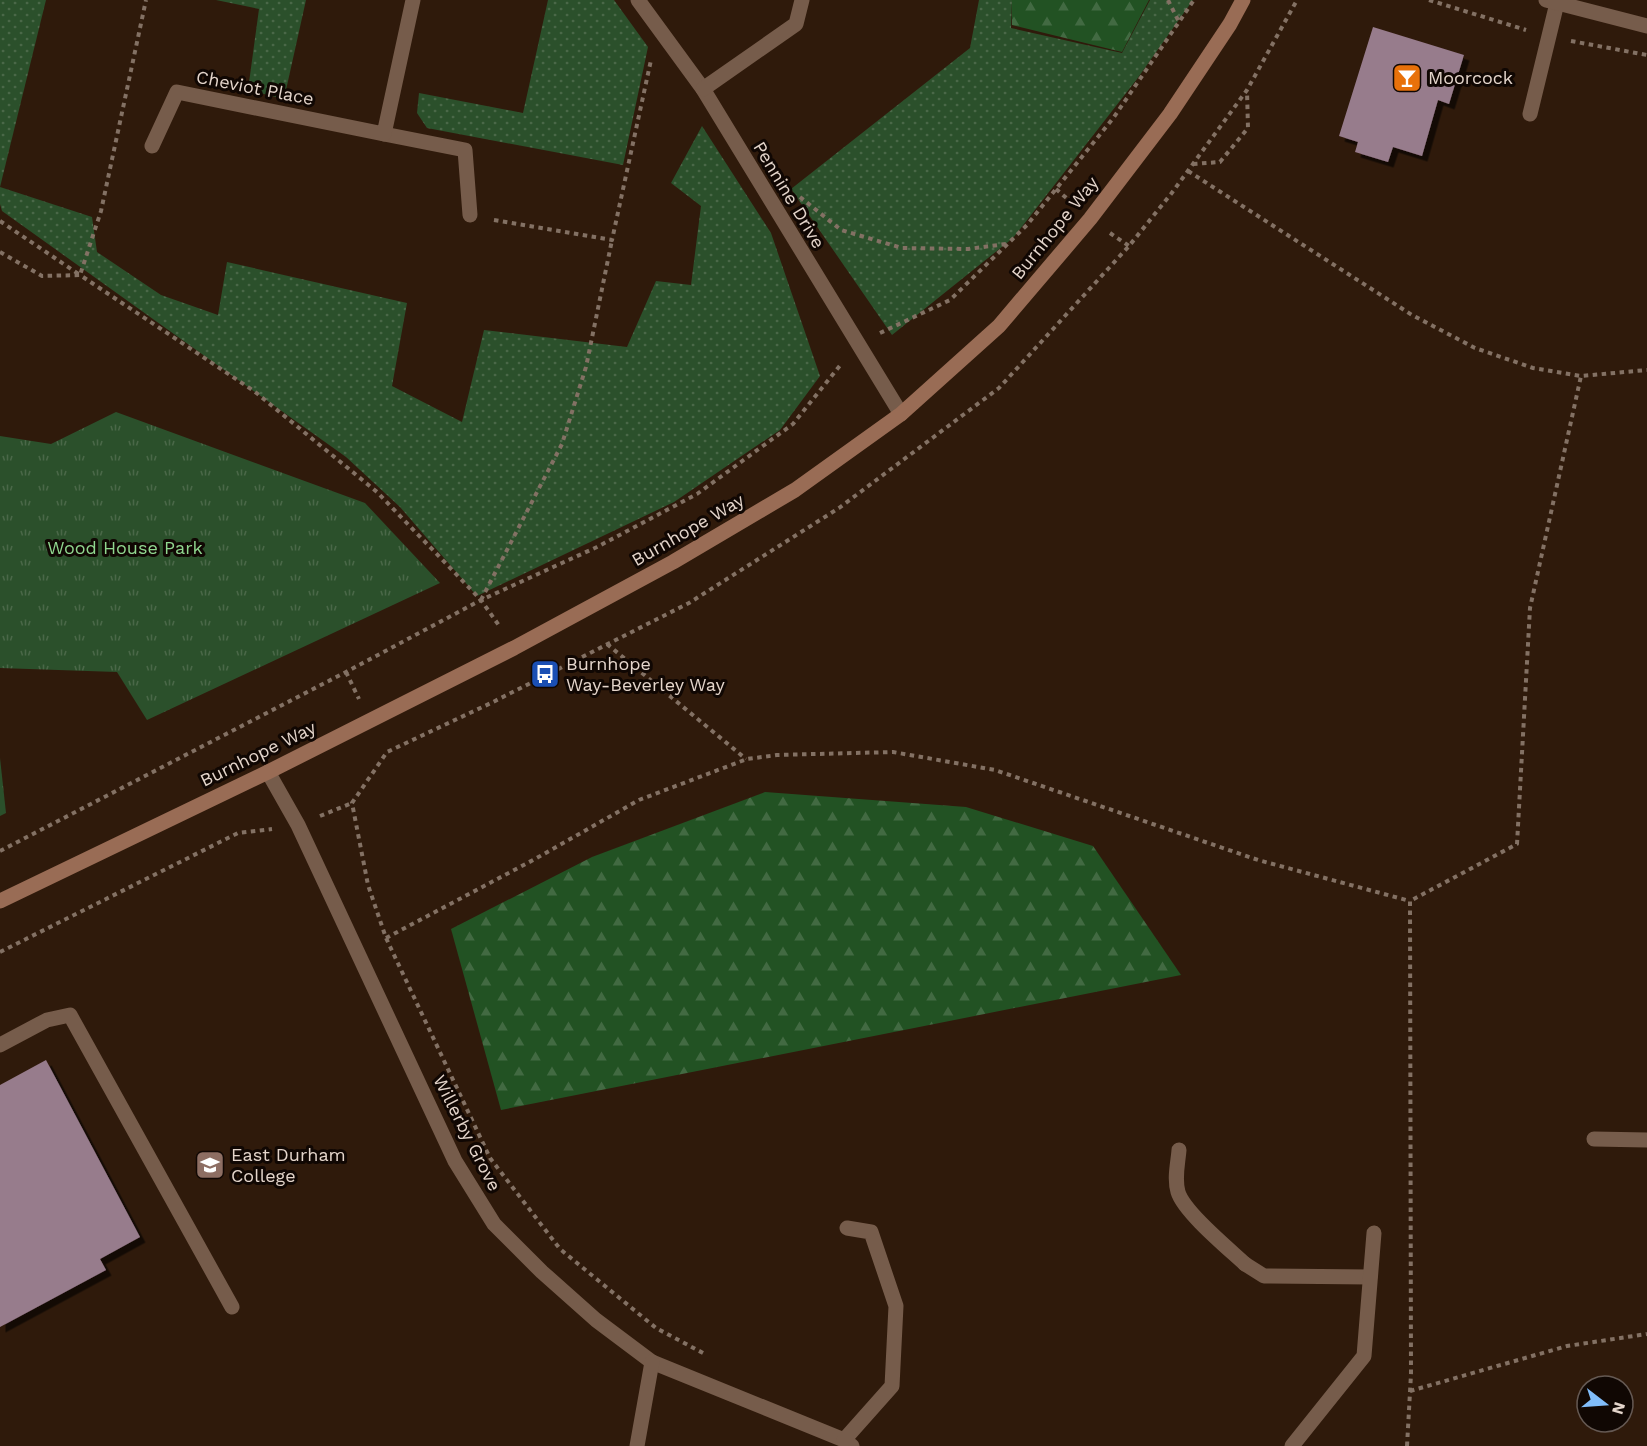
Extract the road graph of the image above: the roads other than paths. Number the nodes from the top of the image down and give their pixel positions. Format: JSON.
{"nodes":[{"id":1,"x":413,"y":0,"type":"edge"},
{"id":2,"x":639,"y":0,"type":"edge"},
{"id":3,"x":802,"y":0,"type":"edge"},
{"id":4,"x":1243,"y":0,"type":"edge"},
{"id":5,"x":1552,"y":2,"type":"edge"},
{"id":6,"x":1647,"y":27,"type":"edge"},
{"id":7,"x":703,"y":89,"type":"junction"},
{"id":8,"x":1530,"y":114,"type":"dead end"},
{"id":9,"x":384,"y":134,"type":"junction"},
{"id":10,"x":152,"y":146,"type":"dead end"},
{"id":11,"x":470,"y":215,"type":"road end"},
{"id":12,"x":901,"y":414,"type":"junction"},
{"id":13,"x":268,"y":772,"type":"junction"},
{"id":14,"x":0,"y":901,"type":"edge"},
{"id":15,"x":0,"y":1045,"type":"edge"},
{"id":16,"x":1594,"y":1139,"type":"dead end"},
{"id":17,"x":1647,"y":1140,"type":"edge"},
{"id":18,"x":1179,"y":1150,"type":"dead end"},
{"id":19,"x":847,"y":1228,"type":"dead end"},
{"id":20,"x":1374,"y":1233,"type":"dead end"},
{"id":21,"x":1370,"y":1277,"type":"junction"},
{"id":22,"x":232,"y":1308,"type":"dead end"},
{"id":23,"x":652,"y":1362,"type":"junction"},
{"id":24,"x":848,"y":1443,"type":"edge"},
{"id":25,"x":637,"y":1446,"type":"edge"},
{"id":26,"x":1292,"y":1446,"type":"edge"}],
"edges":[{"from":1,"to":9,"type":"street"},
{"from":2,"to":7,"type":"street","name":"Pennine Drive"},
{"from":3,"to":7,"type":"street"},
{"from":4,"to":12,"type":"main road","name":"Burnhope Way"},
{"from":5,"to":6,"type":"street"},
{"from":5,"to":8,"type":"street"},
{"from":7,"to":12,"type":"street","name":"Pennine Drive"},
{"from":9,"to":10,"type":"street","name":"Cheviot Place"},
{"from":9,"to":11,"type":"street","name":"Cheviot Place"},
{"from":12,"to":13,"type":"main road","name":"Burnhope Way"},
{"from":13,"to":14,"type":"main road","name":"Burnhope Way"},
{"from":13,"to":23,"type":"street","name":"Willerby Grove"},
{"from":15,"to":22,"type":"street"},
{"from":16,"to":17,"type":"street"},
{"from":18,"to":21,"type":"street"},
{"from":19,"to":24,"type":"street"},
{"from":20,"to":21,"type":"street"},
{"from":21,"to":26,"type":"street"},
{"from":23,"to":24,"type":"street","name":"Willerby Grove"},
{"from":23,"to":25,"type":"street"}]}
